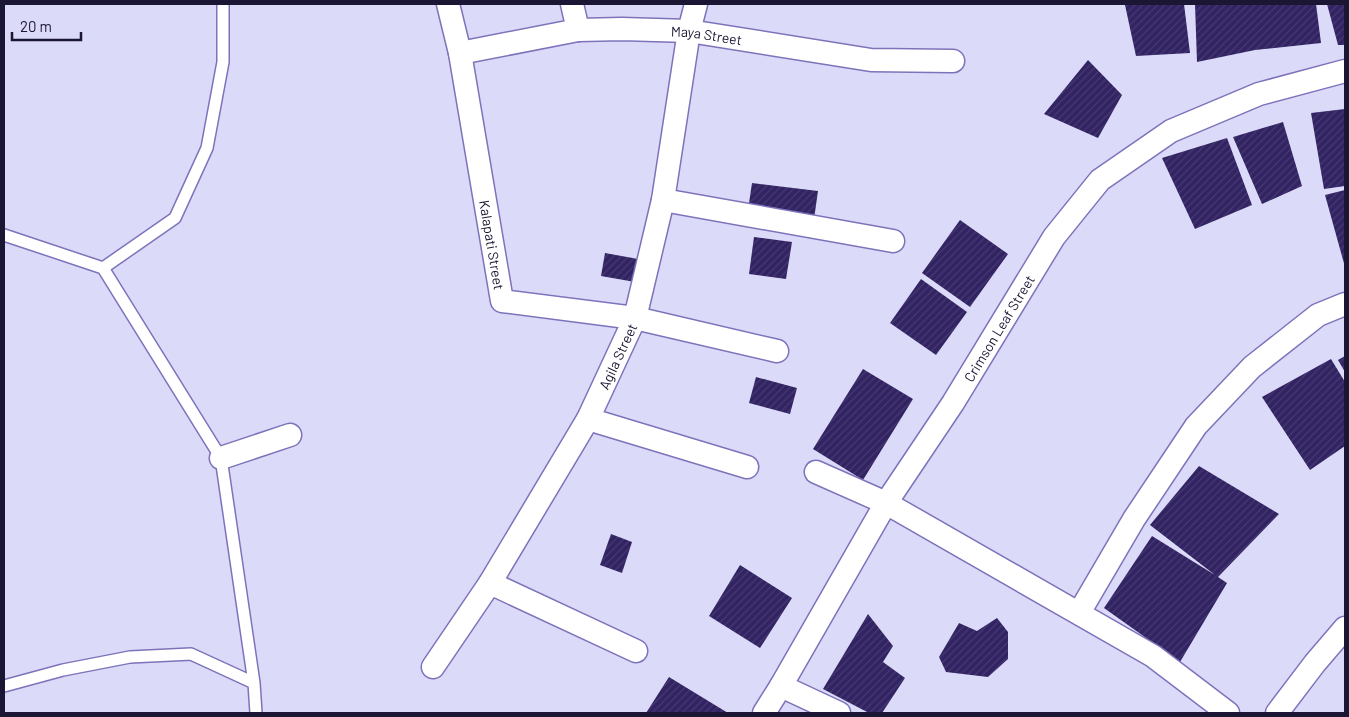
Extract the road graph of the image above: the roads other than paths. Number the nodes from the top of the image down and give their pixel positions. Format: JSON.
{"nodes":[{"id":1,"x":223,"y":4,"type":"edge"},
{"id":2,"x":448,"y":4,"type":"edge"},
{"id":3,"x":572,"y":4,"type":"edge"},
{"id":4,"x":696,"y":4,"type":"edge"},
{"id":5,"x":578,"y":30,"type":"junction"},
{"id":6,"x":689,"y":31,"type":"junction"},
{"id":7,"x":460,"y":53,"type":"junction"},
{"id":8,"x":953,"y":61,"type":"dead end"},
{"id":9,"x":1345,"y":71,"type":"edge"},
{"id":10,"x":663,"y":200,"type":"junction"},
{"id":11,"x":4,"y":235,"type":"edge"},
{"id":12,"x":893,"y":241,"type":"dead end"},
{"id":13,"x":103,"y":268,"type":"junction"},
{"id":14,"x":1345,"y":304,"type":"edge"},
{"id":15,"x":635,"y":318,"type":"junction"},
{"id":16,"x":776,"y":351,"type":"dead end"},
{"id":17,"x":588,"y":419,"type":"junction"},
{"id":18,"x":290,"y":434,"type":"dead end"},
{"id":19,"x":221,"y":458,"type":"junction"},
{"id":20,"x":747,"y":468,"type":"dead end"},
{"id":21,"x":816,"y":472,"type":"dead end"},
{"id":22,"x":886,"y":504,"type":"junction"},
{"id":23,"x":490,"y":584,"type":"junction"},
{"id":24,"x":1079,"y":613,"type":"junction"},
{"id":25,"x":1345,"y":628,"type":"edge"},
{"id":26,"x":636,"y":651,"type":"dead end"},
{"id":27,"x":433,"y":667,"type":"dead end"},
{"id":28,"x":254,"y":683,"type":"junction"},
{"id":29,"x":4,"y":686,"type":"edge"},
{"id":30,"x":781,"y":686,"type":"junction"},
{"id":31,"x":256,"y":713,"type":"edge"},
{"id":32,"x":764,"y":713,"type":"edge"},
{"id":33,"x":839,"y":713,"type":"edge"},
{"id":34,"x":1228,"y":713,"type":"edge"},
{"id":35,"x":1277,"y":713,"type":"edge"}],
"edges":[{"from":1,"to":13,"type":"lane"},
{"from":2,"to":7,"type":"street","name":"Kalapati Street"},
{"from":3,"to":5,"type":"street"},
{"from":4,"to":6,"type":"street","name":"Agila Street"},
{"from":5,"to":6,"type":"street","name":"Maya Street"},
{"from":5,"to":7,"type":"street","name":"Maya Street"},
{"from":6,"to":8,"type":"street","name":"Maya Street"},
{"from":6,"to":10,"type":"street","name":"Agila Street"},
{"from":7,"to":15,"type":"street","name":"Kalapati Street"},
{"from":9,"to":22,"type":"street","name":"Crimson Leaf Street"},
{"from":10,"to":12,"type":"street"},
{"from":10,"to":15,"type":"street","name":"Agila Street"},
{"from":11,"to":13,"type":"lane"},
{"from":13,"to":19,"type":"lane"},
{"from":14,"to":24,"type":"street"},
{"from":15,"to":16,"type":"street","name":"Kalapati Street"},
{"from":15,"to":17,"type":"street","name":"Agila Street"},
{"from":17,"to":20,"type":"street"},
{"from":17,"to":23,"type":"street","name":"Agila Street"},
{"from":18,"to":19,"type":"street"},
{"from":19,"to":28,"type":"lane"},
{"from":21,"to":22,"type":"street"},
{"from":22,"to":24,"type":"street"},
{"from":22,"to":30,"type":"street","name":"Crimson Leaf Street"},
{"from":23,"to":26,"type":"street"},
{"from":23,"to":27,"type":"street","name":"Agila Street"},
{"from":24,"to":34,"type":"street"},
{"from":25,"to":35,"type":"street"},
{"from":28,"to":29,"type":"lane"},
{"from":28,"to":31,"type":"lane"},
{"from":30,"to":32,"type":"street","name":"Crimson Leaf Street"},
{"from":30,"to":33,"type":"street"}]}
